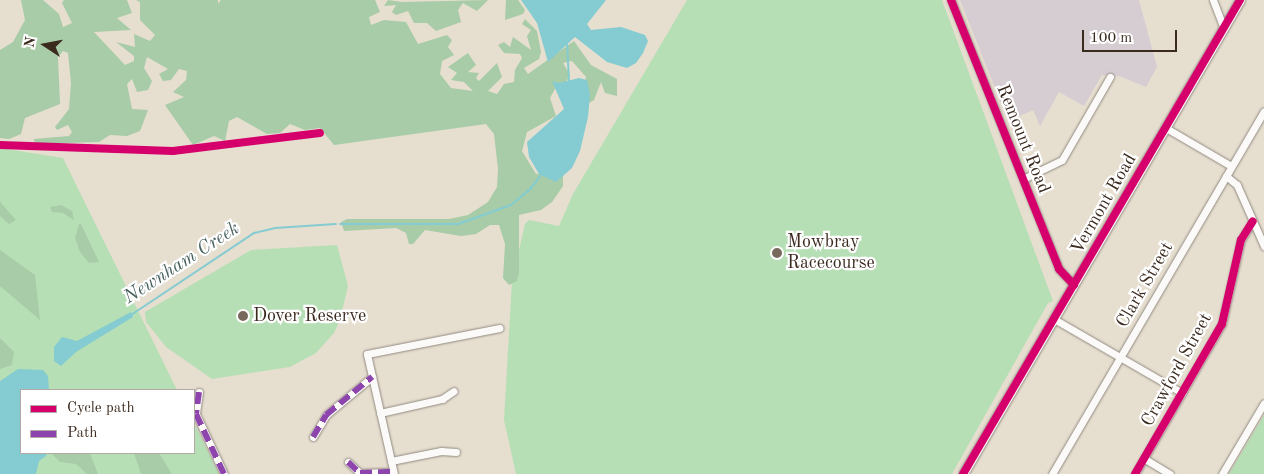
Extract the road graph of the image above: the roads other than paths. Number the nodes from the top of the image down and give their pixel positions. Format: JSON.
{"nodes":[{"id":1,"x":951,"y":0,"type":"edge"},
{"id":2,"x":1212,"y":0,"type":"edge"},
{"id":3,"x":1240,"y":0,"type":"edge"},
{"id":4,"x":1224,"y":28,"type":"junction"},
{"id":5,"x":1110,"y":77,"type":"dead end"},
{"id":6,"x":1264,"y":111,"type":"edge"},
{"id":7,"x":1166,"y":128,"type":"junction"},
{"id":8,"x":1231,"y":166,"type":"junction"},
{"id":9,"x":1226,"y":176,"type":"junction"},
{"id":10,"x":1023,"y":179,"type":"junction"},
{"id":11,"x":1253,"y":221,"type":"junction"},
{"id":12,"x":1264,"y":246,"type":"edge"},
{"id":13,"x":1074,"y":285,"type":"junction"},
{"id":14,"x":1054,"y":319,"type":"junction"},
{"id":15,"x":499,"y":328,"type":"dead end"},
{"id":16,"x":1120,"y":357,"type":"junction"},
{"id":17,"x":372,"y":377,"type":"junction"},
{"id":18,"x":454,"y":391,"type":"dead end"},
{"id":19,"x":199,"y":392,"type":"dead end"},
{"id":20,"x":1182,"y":393,"type":"junction"},
{"id":21,"x":1264,"y":402,"type":"edge"},
{"id":22,"x":380,"y":413,"type":"junction"},
{"id":23,"x":313,"y":437,"type":"dead end"},
{"id":24,"x":456,"y":452,"type":"dead end"},
{"id":25,"x":1145,"y":459,"type":"junction"},
{"id":26,"x":391,"y":461,"type":"junction"},
{"id":27,"x":348,"y":462,"type":"dead end"},
{"id":28,"x":393,"y":473,"type":"edge"},
{"id":29,"x":224,"y":474,"type":"edge"},
{"id":30,"x":962,"y":474,"type":"edge"},
{"id":31,"x":1052,"y":474,"type":"edge"},
{"id":32,"x":1136,"y":474,"type":"edge"},
{"id":33,"x":1170,"y":474,"type":"edge"},
{"id":34,"x":1222,"y":474,"type":"edge"}],
"edges":[{"from":1,"to":10,"type":"street","name":"Remount Road"},
{"from":2,"to":4,"type":"street"},
{"from":3,"to":4,"type":"street","name":"Vermont Road"},
{"from":4,"to":7,"type":"street","name":"Vermont Road"},
{"from":5,"to":10,"type":"street"},
{"from":6,"to":8,"type":"street","name":"Clark Street"},
{"from":7,"to":8,"type":"street"},
{"from":7,"to":13,"type":"street","name":"Vermont Road"},
{"from":8,"to":9,"type":"street","name":"Clark Street"},
{"from":9,"to":11,"type":"street"},
{"from":9,"to":16,"type":"street","name":"Clark Street"},
{"from":10,"to":13,"type":"street","name":"Remount Road"},
{"from":11,"to":12,"type":"street"},
{"from":11,"to":20,"type":"street","name":"Crawford Street"},
{"from":13,"to":14,"type":"street","name":"Vermont Road"},
{"from":14,"to":16,"type":"street"},
{"from":14,"to":30,"type":"street","name":"Vermont Road"},
{"from":15,"to":17,"type":"street"},
{"from":16,"to":20,"type":"street"},
{"from":16,"to":31,"type":"street","name":"Clark Street"},
{"from":17,"to":22,"type":"street"},
{"from":17,"to":23,"type":"street"},
{"from":18,"to":22,"type":"street"},
{"from":19,"to":29,"type":"street"},
{"from":20,"to":25,"type":"street","name":"Crawford Street"},
{"from":21,"to":34,"type":"street"},
{"from":22,"to":26,"type":"street"},
{"from":24,"to":26,"type":"street"},
{"from":25,"to":32,"type":"street","name":"Crawford Street"},
{"from":25,"to":33,"type":"street"},
{"from":26,"to":28,"type":"street"},
{"from":27,"to":28,"type":"street"}]}
